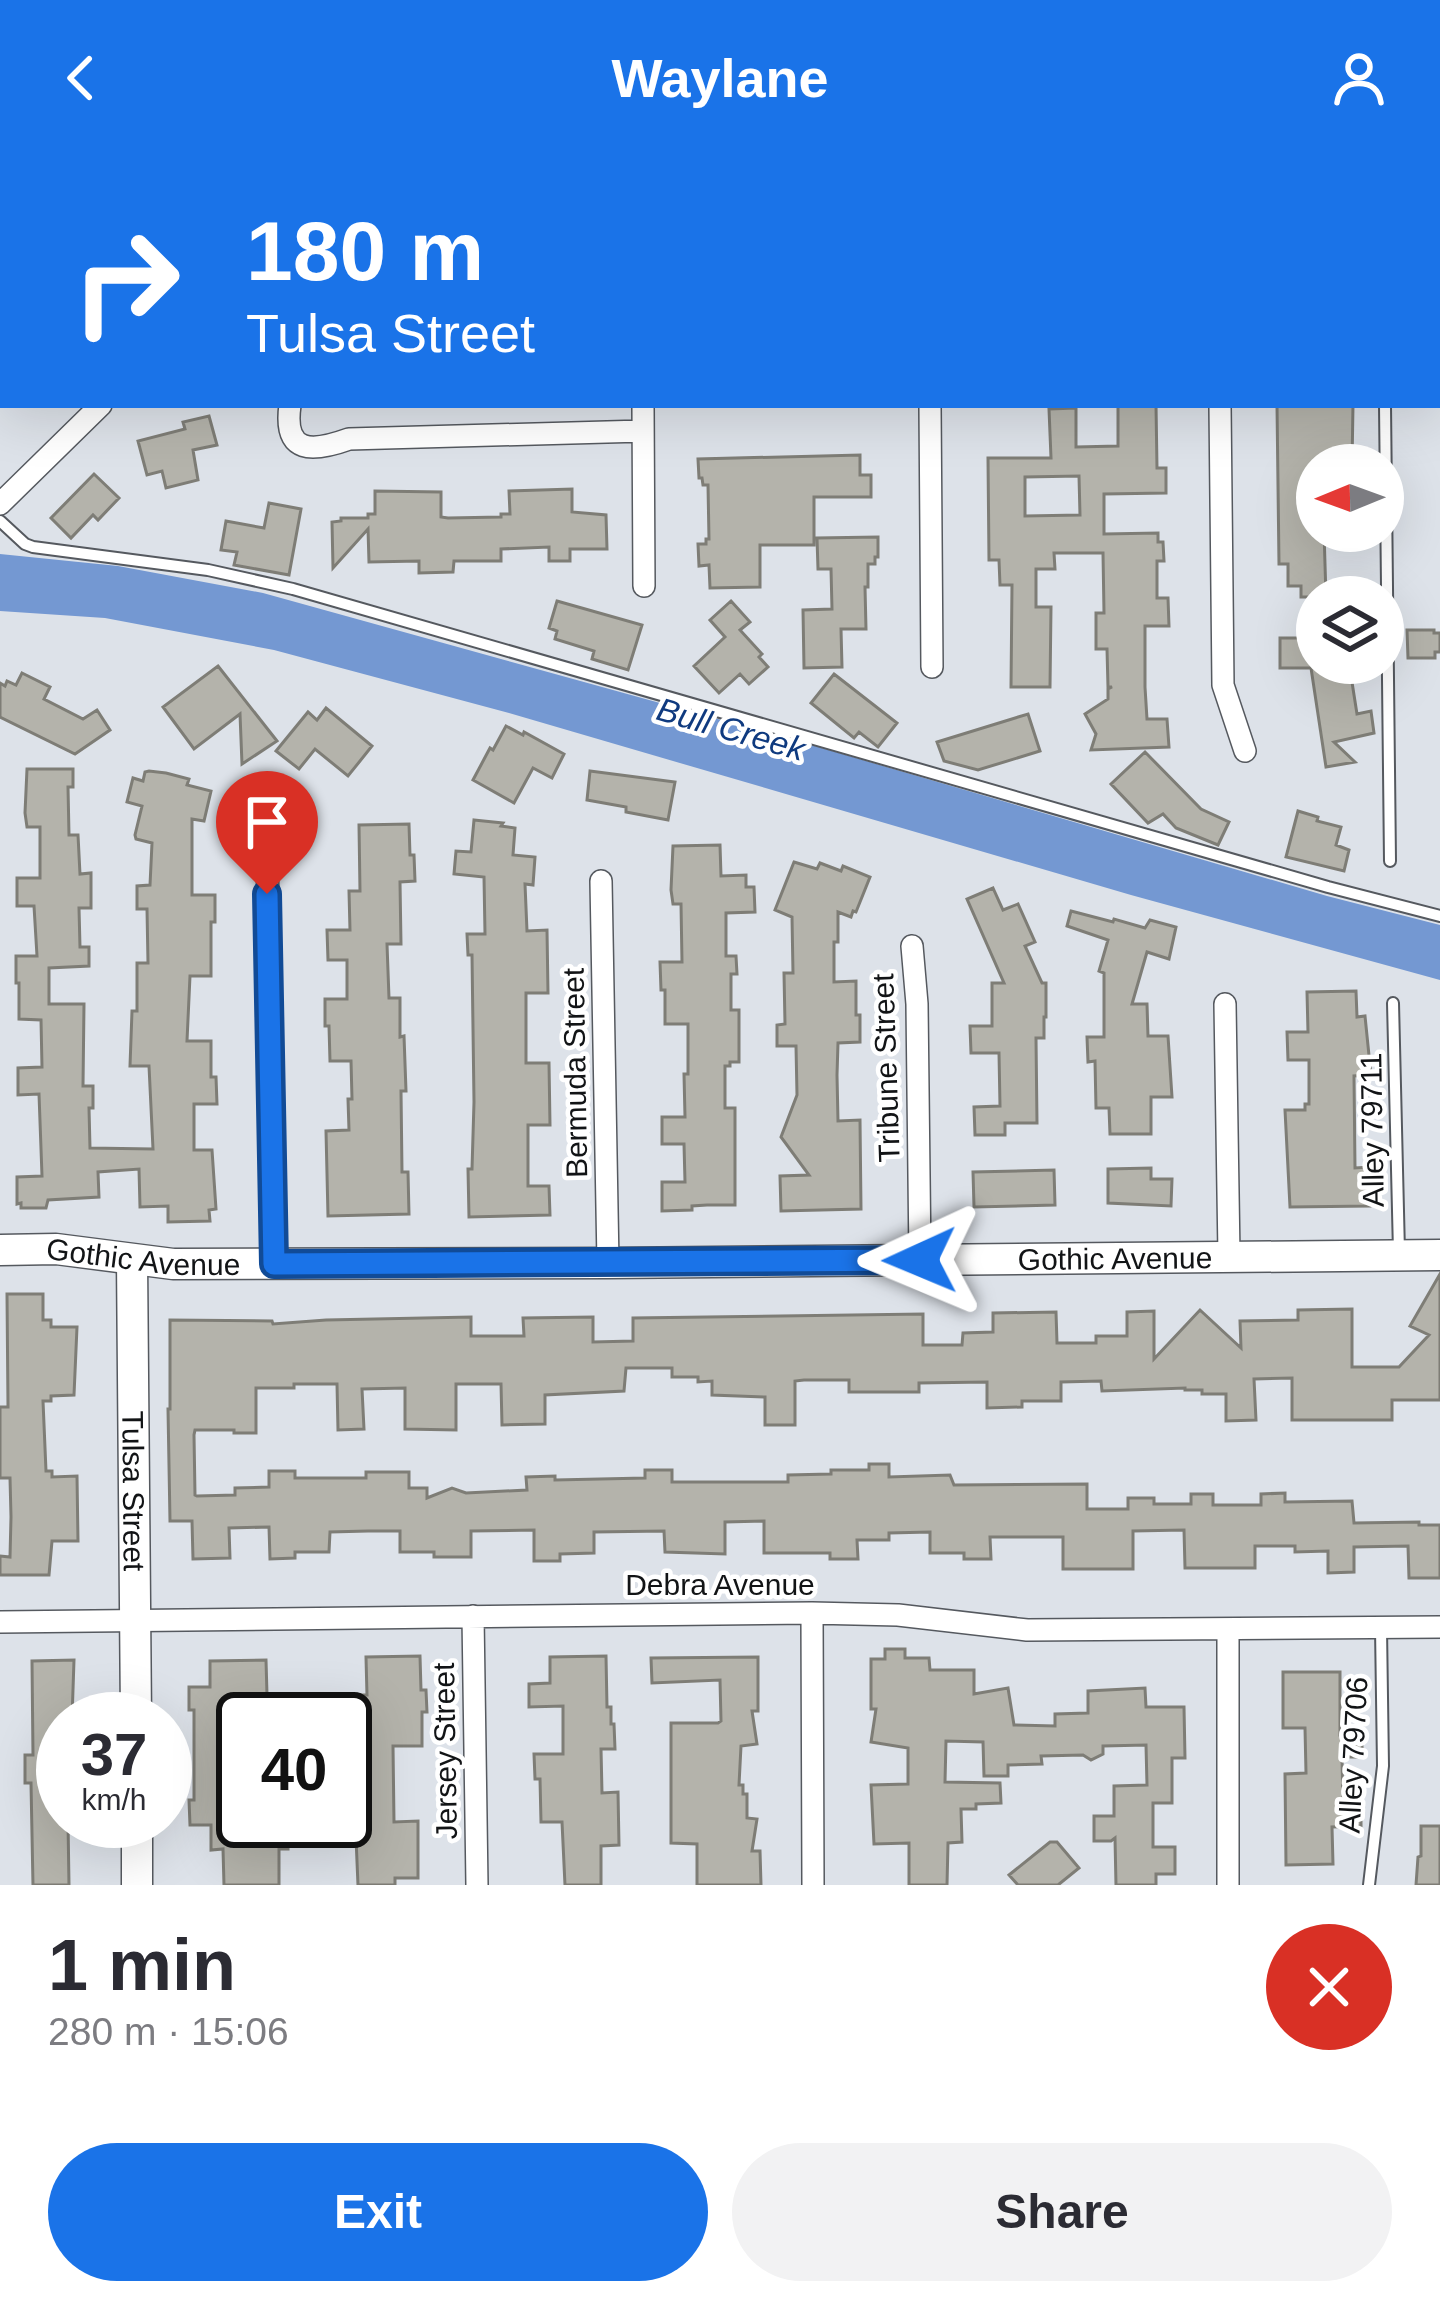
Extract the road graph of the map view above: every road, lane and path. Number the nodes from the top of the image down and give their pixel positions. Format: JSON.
{"nodes":[{"id":1,"x":98,"y":408,"type":"edge"},
{"id":2,"x":290,"y":408,"type":"edge"},
{"id":3,"x":643,"y":408,"type":"edge"},
{"id":4,"x":930,"y":408,"type":"edge"},
{"id":5,"x":1220,"y":408,"type":"edge"},
{"id":6,"x":1385,"y":408,"type":"edge"},
{"id":7,"x":644,"y":431,"type":"junction"},
{"id":8,"x":0,"y":504,"type":"edge"},
{"id":9,"x":0,"y":521,"type":"edge"},
{"id":10,"x":644,"y":586,"type":"dead end"},
{"id":11,"x":932,"y":667,"type":"dead end"},
{"id":12,"x":1245,"y":751,"type":"dead end"},
{"id":13,"x":267,"y":842,"type":"dead end"},
{"id":14,"x":1390,"y":861,"type":"dead end"},
{"id":15,"x":601,"y":881,"type":"dead end"},
{"id":16,"x":1440,"y":916,"type":"edge"},
{"id":17,"x":912,"y":946,"type":"dead end"},
{"id":18,"x":1394,"y":1003,"type":"dead end"},
{"id":19,"x":1225,"y":1004,"type":"dead end"},
{"id":20,"x":0,"y":1250,"type":"edge"},
{"id":21,"x":1400,"y":1255,"type":"junction"},
{"id":22,"x":1440,"y":1255,"type":"edge"},
{"id":23,"x":1229,"y":1256,"type":"junction"},
{"id":24,"x":132,"y":1260,"type":"junction"},
{"id":25,"x":920,"y":1260,"type":"junction"},
{"id":26,"x":608,"y":1263,"type":"junction"},
{"id":27,"x":274,"y":1264,"type":"junction"},
{"id":28,"x":812,"y":1613,"type":"junction"},
{"id":29,"x":473,"y":1616,"type":"junction"},
{"id":30,"x":135,"y":1621,"type":"junction"},
{"id":31,"x":0,"y":1622,"type":"edge"},
{"id":32,"x":1440,"y":1627,"type":"edge"},
{"id":33,"x":1381,"y":1628,"type":"junction"},
{"id":34,"x":1228,"y":1630,"type":"junction"},
{"id":35,"x":136,"y":1692,"type":"edge"},
{"id":36,"x":137,"y":1848,"type":"edge"},
{"id":37,"x":137,"y":1885,"type":"edge"},
{"id":38,"x":477,"y":1885,"type":"edge"},
{"id":39,"x":813,"y":1885,"type":"edge"},
{"id":40,"x":1228,"y":1885,"type":"edge"},
{"id":41,"x":1369,"y":1885,"type":"edge"}],
"edges":[{"from":1,"to":8,"type":"street"},
{"from":2,"to":7,"type":"street"},
{"from":3,"to":7,"type":"street"},
{"from":4,"to":11,"type":"street"},
{"from":5,"to":12,"type":"street"},
{"from":6,"to":14,"type":"lane"},
{"from":7,"to":10,"type":"street"},
{"from":9,"to":16,"type":"lane"},
{"from":13,"to":27,"type":"street"},
{"from":15,"to":26,"type":"street","name":"Bermuda Street"},
{"from":17,"to":25,"type":"street","name":"Tribune Street"},
{"from":18,"to":21,"type":"lane","name":"Alley 79711"},
{"from":19,"to":23,"type":"street"},
{"from":20,"to":24,"type":"street","name":"Gothic Avenue"},
{"from":21,"to":22,"type":"street","name":"Gothic Avenue"},
{"from":21,"to":23,"type":"street","name":"Gothic Avenue"},
{"from":23,"to":25,"type":"street","name":"Gothic Avenue"},
{"from":24,"to":27,"type":"street","name":"Gothic Avenue"},
{"from":24,"to":30,"type":"street","name":"Tulsa Street"},
{"from":25,"to":26,"type":"street","name":"Gothic Avenue"},
{"from":26,"to":27,"type":"street","name":"Gothic Avenue"},
{"from":28,"to":29,"type":"street","name":"Debra Avenue"},
{"from":28,"to":34,"type":"street","name":"Debra Avenue"},
{"from":28,"to":39,"type":"street"},
{"from":29,"to":30,"type":"street","name":"Debra Avenue"},
{"from":29,"to":38,"type":"street","name":"Jersey Street"},
{"from":30,"to":31,"type":"street","name":"Debra Avenue"},
{"from":30,"to":35,"type":"street","name":"Tulsa Street"},
{"from":32,"to":33,"type":"street","name":"Debra Avenue"},
{"from":33,"to":34,"type":"street","name":"Debra Avenue"},
{"from":33,"to":41,"type":"lane","name":"Alley 79706"},
{"from":34,"to":40,"type":"street"},
{"from":36,"to":37,"type":"street"}]}
